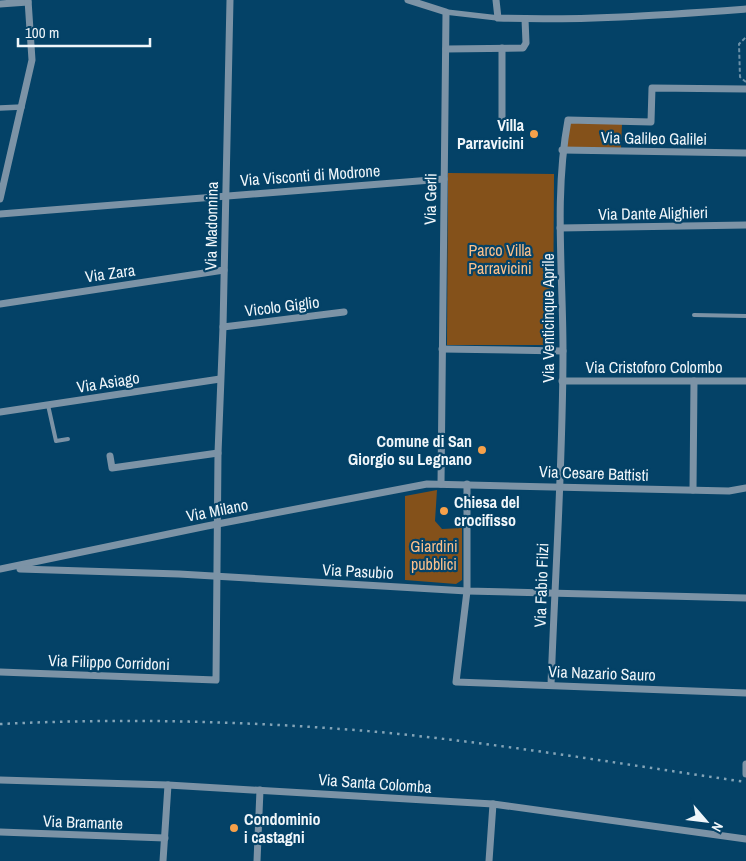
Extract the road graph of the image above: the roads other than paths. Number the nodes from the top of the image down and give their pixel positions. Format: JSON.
{"nodes":[{"id":1,"x":230,"y":0,"type":"edge"},
{"id":2,"x":408,"y":0,"type":"edge"},
{"id":3,"x":496,"y":0,"type":"edge"},
{"id":4,"x":28,"y":1,"type":"edge"},
{"id":5,"x":0,"y":4,"type":"edge"},
{"id":6,"x":746,"y":9,"type":"edge"},
{"id":7,"x":446,"y":12,"type":"junction"},
{"id":8,"x":498,"y":18,"type":"junction"},
{"id":9,"x":525,"y":19,"type":"junction"},
{"id":10,"x":502,"y":48,"type":"junction"},
{"id":11,"x":446,"y":49,"type":"junction"},
{"id":12,"x":746,"y":89,"type":"edge"},
{"id":13,"x":22,"y":107,"type":"junction"},
{"id":14,"x":0,"y":108,"type":"edge"},
{"id":15,"x":502,"y":118,"type":"dead end"},
{"id":16,"x":562,"y":150,"type":"junction"},
{"id":17,"x":746,"y":153,"type":"edge"},
{"id":18,"x":444,"y":179,"type":"junction"},
{"id":19,"x":225,"y":195,"type":"junction"},
{"id":20,"x":0,"y":199,"type":"edge"},
{"id":21,"x":0,"y":214,"type":"edge"},
{"id":22,"x":746,"y":225,"type":"edge"},
{"id":23,"x":560,"y":228,"type":"junction"},
{"id":24,"x":224,"y":270,"type":"junction"},
{"id":25,"x":0,"y":304,"type":"edge"},
{"id":26,"x":344,"y":312,"type":"dead end"},
{"id":27,"x":694,"y":315,"type":"dead end"},
{"id":28,"x":746,"y":316,"type":"edge"},
{"id":29,"x":223,"y":328,"type":"junction"},
{"id":30,"x":442,"y":349,"type":"junction"},
{"id":31,"x":563,"y":350,"type":"junction"},
{"id":32,"x":220,"y":379,"type":"junction"},
{"id":33,"x":562,"y":380,"type":"junction"},
{"id":34,"x":694,"y":381,"type":"junction"},
{"id":35,"x":746,"y":381,"type":"edge"},
{"id":36,"x":48,"y":405,"type":"junction"},
{"id":37,"x":0,"y":412,"type":"edge"},
{"id":38,"x":68,"y":439,"type":"dead end"},
{"id":39,"x":218,"y":453,"type":"junction"},
{"id":40,"x":110,"y":456,"type":"dead end"},
{"id":41,"x":441,"y":484,"type":"junction"},
{"id":42,"x":467,"y":484,"type":"junction"},
{"id":43,"x":558,"y":486,"type":"junction"},
{"id":44,"x":746,"y":488,"type":"edge"},
{"id":45,"x":694,"y":490,"type":"junction"},
{"id":46,"x":218,"y":524,"type":"junction"},
{"id":47,"x":0,"y":571,"type":"edge"},
{"id":48,"x":218,"y":578,"type":"junction"},
{"id":49,"x":467,"y":591,"type":"junction"},
{"id":50,"x":554,"y":592,"type":"junction"},
{"id":51,"x":746,"y":598,"type":"edge"},
{"id":52,"x":0,"y":672,"type":"edge"},
{"id":53,"x":216,"y":680,"type":"joint"},
{"id":54,"x":551,"y":685,"type":"junction"},
{"id":55,"x":746,"y":694,"type":"edge"},
{"id":56,"x":746,"y":764,"type":"edge"},
{"id":57,"x":746,"y":774,"type":"edge"},
{"id":58,"x":0,"y":780,"type":"edge"},
{"id":59,"x":168,"y":785,"type":"junction"},
{"id":60,"x":260,"y":790,"type":"junction"},
{"id":61,"x":493,"y":804,"type":"junction"},
{"id":62,"x":0,"y":832,"type":"edge"},
{"id":63,"x":165,"y":838,"type":"junction"},
{"id":64,"x":746,"y":839,"type":"edge"},
{"id":65,"x":163,"y":861,"type":"edge"},
{"id":66,"x":256,"y":861,"type":"edge"},
{"id":67,"x":489,"y":861,"type":"edge"}],
"edges":[{"from":1,"to":19,"type":"street","name":"Via Madonnina"},
{"from":2,"to":7,"type":"street"},
{"from":3,"to":8,"type":"street"},
{"from":4,"to":5,"type":"street"},
{"from":4,"to":13,"type":"street"},
{"from":6,"to":9,"type":"street"},
{"from":7,"to":8,"type":"street"},
{"from":7,"to":11,"type":"street","name":"Via Gerli"},
{"from":8,"to":9,"type":"street"},
{"from":9,"to":10,"type":"street"},
{"from":10,"to":11,"type":"street"},
{"from":10,"to":15,"type":"street"},
{"from":11,"to":18,"type":"street","name":"Via Gerli"},
{"from":12,"to":16,"type":"street","name":"Via Venticinque Aprile"},
{"from":13,"to":14,"type":"street"},
{"from":13,"to":20,"type":"street"},
{"from":16,"to":17,"type":"street","name":"Via Galileo Galilei"},
{"from":16,"to":23,"type":"street","name":"Via Venticinque Aprile"},
{"from":18,"to":19,"type":"street","name":"Via Visconti di Modrone"},
{"from":18,"to":30,"type":"street","name":"Via Gerli"},
{"from":19,"to":21,"type":"street","name":"Via Visconti di Modrone"},
{"from":19,"to":24,"type":"street","name":"Via Madonnina"},
{"from":22,"to":23,"type":"street","name":"Via Dante Alighieri"},
{"from":23,"to":31,"type":"street","name":"Via Venticinque Aprile"},
{"from":24,"to":25,"type":"street","name":"Via Zara"},
{"from":24,"to":29,"type":"street","name":"Via Madonnina"},
{"from":26,"to":29,"type":"street","name":"Vicolo Giglio"},
{"from":27,"to":28,"type":"lane"},
{"from":29,"to":32,"type":"street","name":"Via Madonnina"},
{"from":30,"to":31,"type":"street"},
{"from":30,"to":41,"type":"street","name":"Via Gerli"},
{"from":31,"to":33,"type":"street","name":"Via Venticinque Aprile"},
{"from":32,"to":36,"type":"street","name":"Via Asiago"},
{"from":32,"to":39,"type":"street","name":"Via Madonnina"},
{"from":33,"to":34,"type":"street","name":"Via Cristoforo Colombo"},
{"from":33,"to":43,"type":"street","name":"Via Venticinque Aprile"},
{"from":34,"to":35,"type":"street","name":"Via Cristoforo Colombo"},
{"from":34,"to":45,"type":"street"},
{"from":36,"to":37,"type":"street","name":"Via Asiago"},
{"from":36,"to":38,"type":"lane"},
{"from":39,"to":40,"type":"street"},
{"from":39,"to":46,"type":"street","name":"Via Madonnina"},
{"from":41,"to":42,"type":"street","name":"Via Cesare Battisti"},
{"from":41,"to":46,"type":"street","name":"Via Milano"},
{"from":42,"to":43,"type":"street","name":"Via Cesare Battisti"},
{"from":42,"to":49,"type":"street"},
{"from":43,"to":45,"type":"street","name":"Via Cesare Battisti"},
{"from":43,"to":50,"type":"street","name":"Via Fabio Filzi"},
{"from":44,"to":45,"type":"street","name":"Via Cesare Battisti"},
{"from":46,"to":47,"type":"street","name":"Via Milano"},
{"from":46,"to":48,"type":"street","name":"Via Madonnina"},
{"from":47,"to":48,"type":"street","name":"Via Pasubio"},
{"from":48,"to":49,"type":"street","name":"Via Pasubio"},
{"from":48,"to":53,"type":"street","name":"Via Madonnina"},
{"from":49,"to":50,"type":"street","name":"Via Pasubio"},
{"from":49,"to":54,"type":"street","name":"Via Nazario Sauro"},
{"from":50,"to":51,"type":"street","name":"Via Pasubio"},
{"from":50,"to":54,"type":"street","name":"Via Fabio Filzi"},
{"from":52,"to":53,"type":"street","name":"Via Filippo Corridoni"},
{"from":54,"to":55,"type":"street","name":"Via Nazario Sauro"},
{"from":56,"to":57,"type":"street"},
{"from":58,"to":59,"type":"street","name":"Via Santa Colomba"},
{"from":59,"to":60,"type":"street","name":"Via Santa Colomba"},
{"from":59,"to":63,"type":"street"},
{"from":60,"to":61,"type":"street","name":"Via Santa Colomba"},
{"from":60,"to":66,"type":"street"},
{"from":61,"to":64,"type":"street","name":"Via Santa Colomba"},
{"from":61,"to":67,"type":"street"},
{"from":62,"to":63,"type":"street","name":"Via Bramante"},
{"from":63,"to":65,"type":"street"}]}
